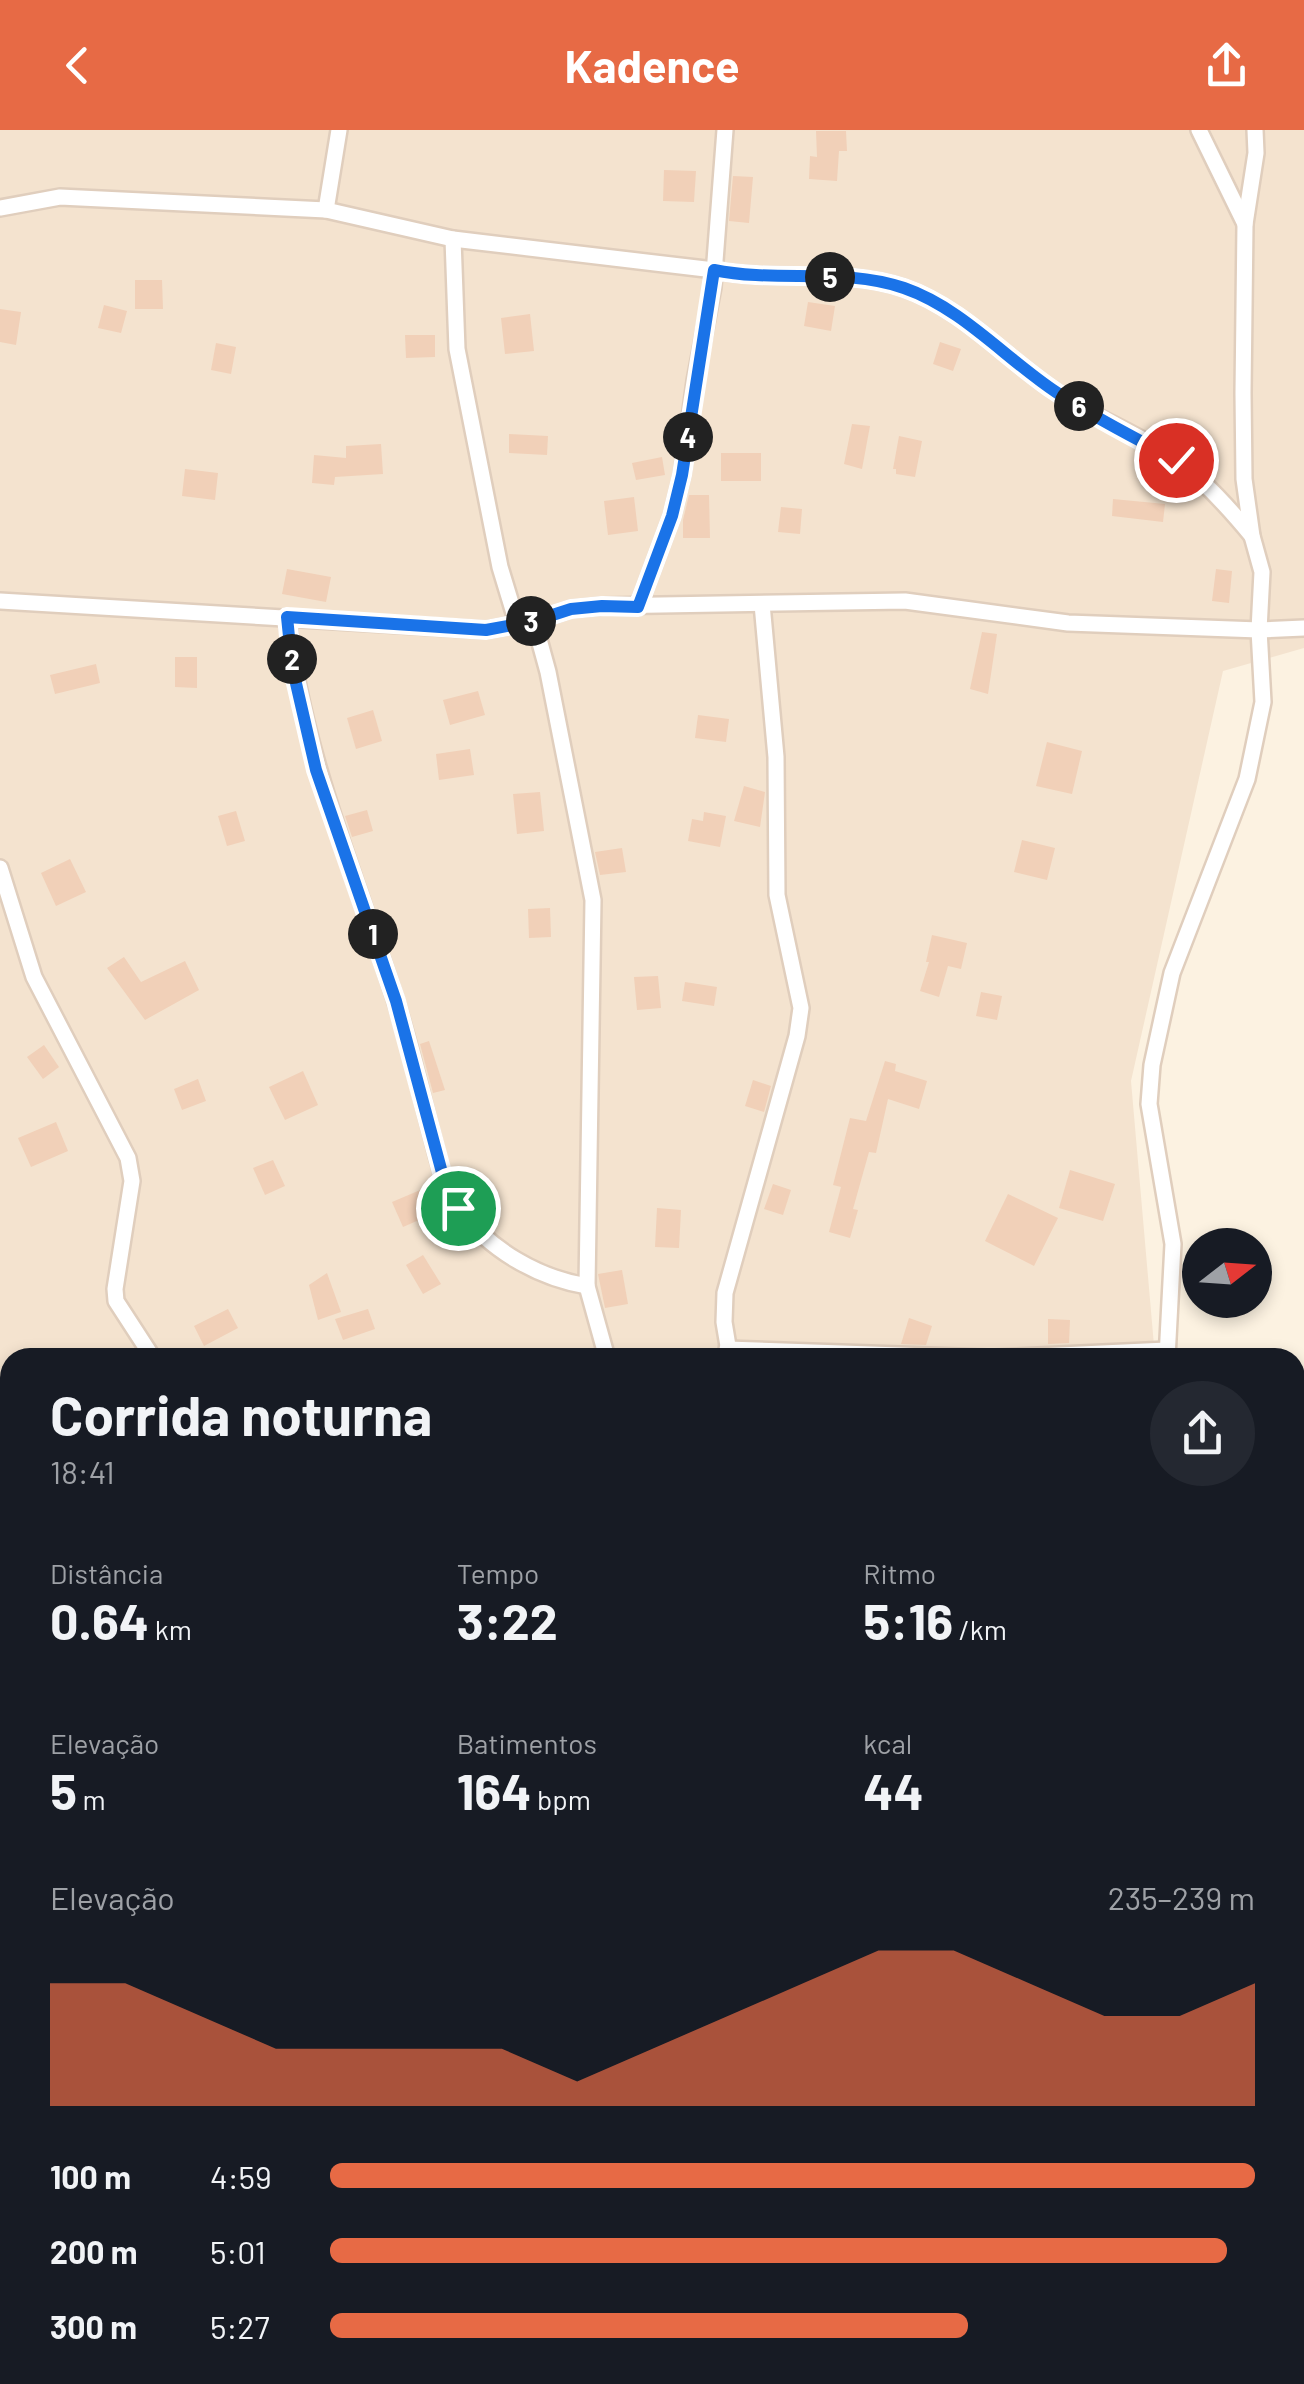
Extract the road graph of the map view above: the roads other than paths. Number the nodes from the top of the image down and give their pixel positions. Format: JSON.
{"nodes":[{"id":1,"x":339,"y":130,"type":"edge"},
{"id":2,"x":725,"y":130,"type":"edge"},
{"id":3,"x":1199,"y":130,"type":"edge"},
{"id":4,"x":1256,"y":130,"type":"edge"},
{"id":5,"x":0,"y":208,"type":"edge"},
{"id":6,"x":326,"y":210,"type":"junction"},
{"id":7,"x":1246,"y":224,"type":"junction"},
{"id":8,"x":453,"y":239,"type":"junction"},
{"id":9,"x":714,"y":270,"type":"junction"},
{"id":10,"x":1252,"y":536,"type":"junction"},
{"id":11,"x":0,"y":601,"type":"edge"},
{"id":12,"x":762,"y":604,"type":"junction"},
{"id":13,"x":638,"y":607,"type":"junction"},
{"id":14,"x":287,"y":617,"type":"junction"},
{"id":15,"x":526,"y":622,"type":"junction"},
{"id":16,"x":1304,"y":628,"type":"edge"},
{"id":17,"x":1259,"y":630,"type":"junction"},
{"id":18,"x":0,"y":868,"type":"edge"},
{"id":19,"x":587,"y":1286,"type":"junction"},
{"id":20,"x":147,"y":1348,"type":"edge"},
{"id":21,"x":605,"y":1348,"type":"edge"},
{"id":22,"x":727,"y":1348,"type":"edge"},
{"id":23,"x":1167,"y":1348,"type":"edge"}],
"edges":[{"from":1,"to":6,"type":"street"},
{"from":2,"to":9,"type":"street"},
{"from":3,"to":7,"type":"street"},
{"from":4,"to":7,"type":"street"},
{"from":5,"to":6,"type":"street"},
{"from":6,"to":8,"type":"street"},
{"from":7,"to":10,"type":"street"},
{"from":8,"to":9,"type":"street"},
{"from":8,"to":15,"type":"street"},
{"from":9,"to":10,"type":"street"},
{"from":9,"to":13,"type":"street"},
{"from":10,"to":17,"type":"street"},
{"from":11,"to":14,"type":"street"},
{"from":12,"to":13,"type":"street"},
{"from":12,"to":17,"type":"street"},
{"from":12,"to":22,"type":"street"},
{"from":13,"to":15,"type":"street"},
{"from":14,"to":15,"type":"street"},
{"from":14,"to":19,"type":"street"},
{"from":15,"to":19,"type":"street"},
{"from":16,"to":17,"type":"street"},
{"from":17,"to":23,"type":"street"},
{"from":18,"to":20,"type":"street"},
{"from":19,"to":21,"type":"street"}]}
